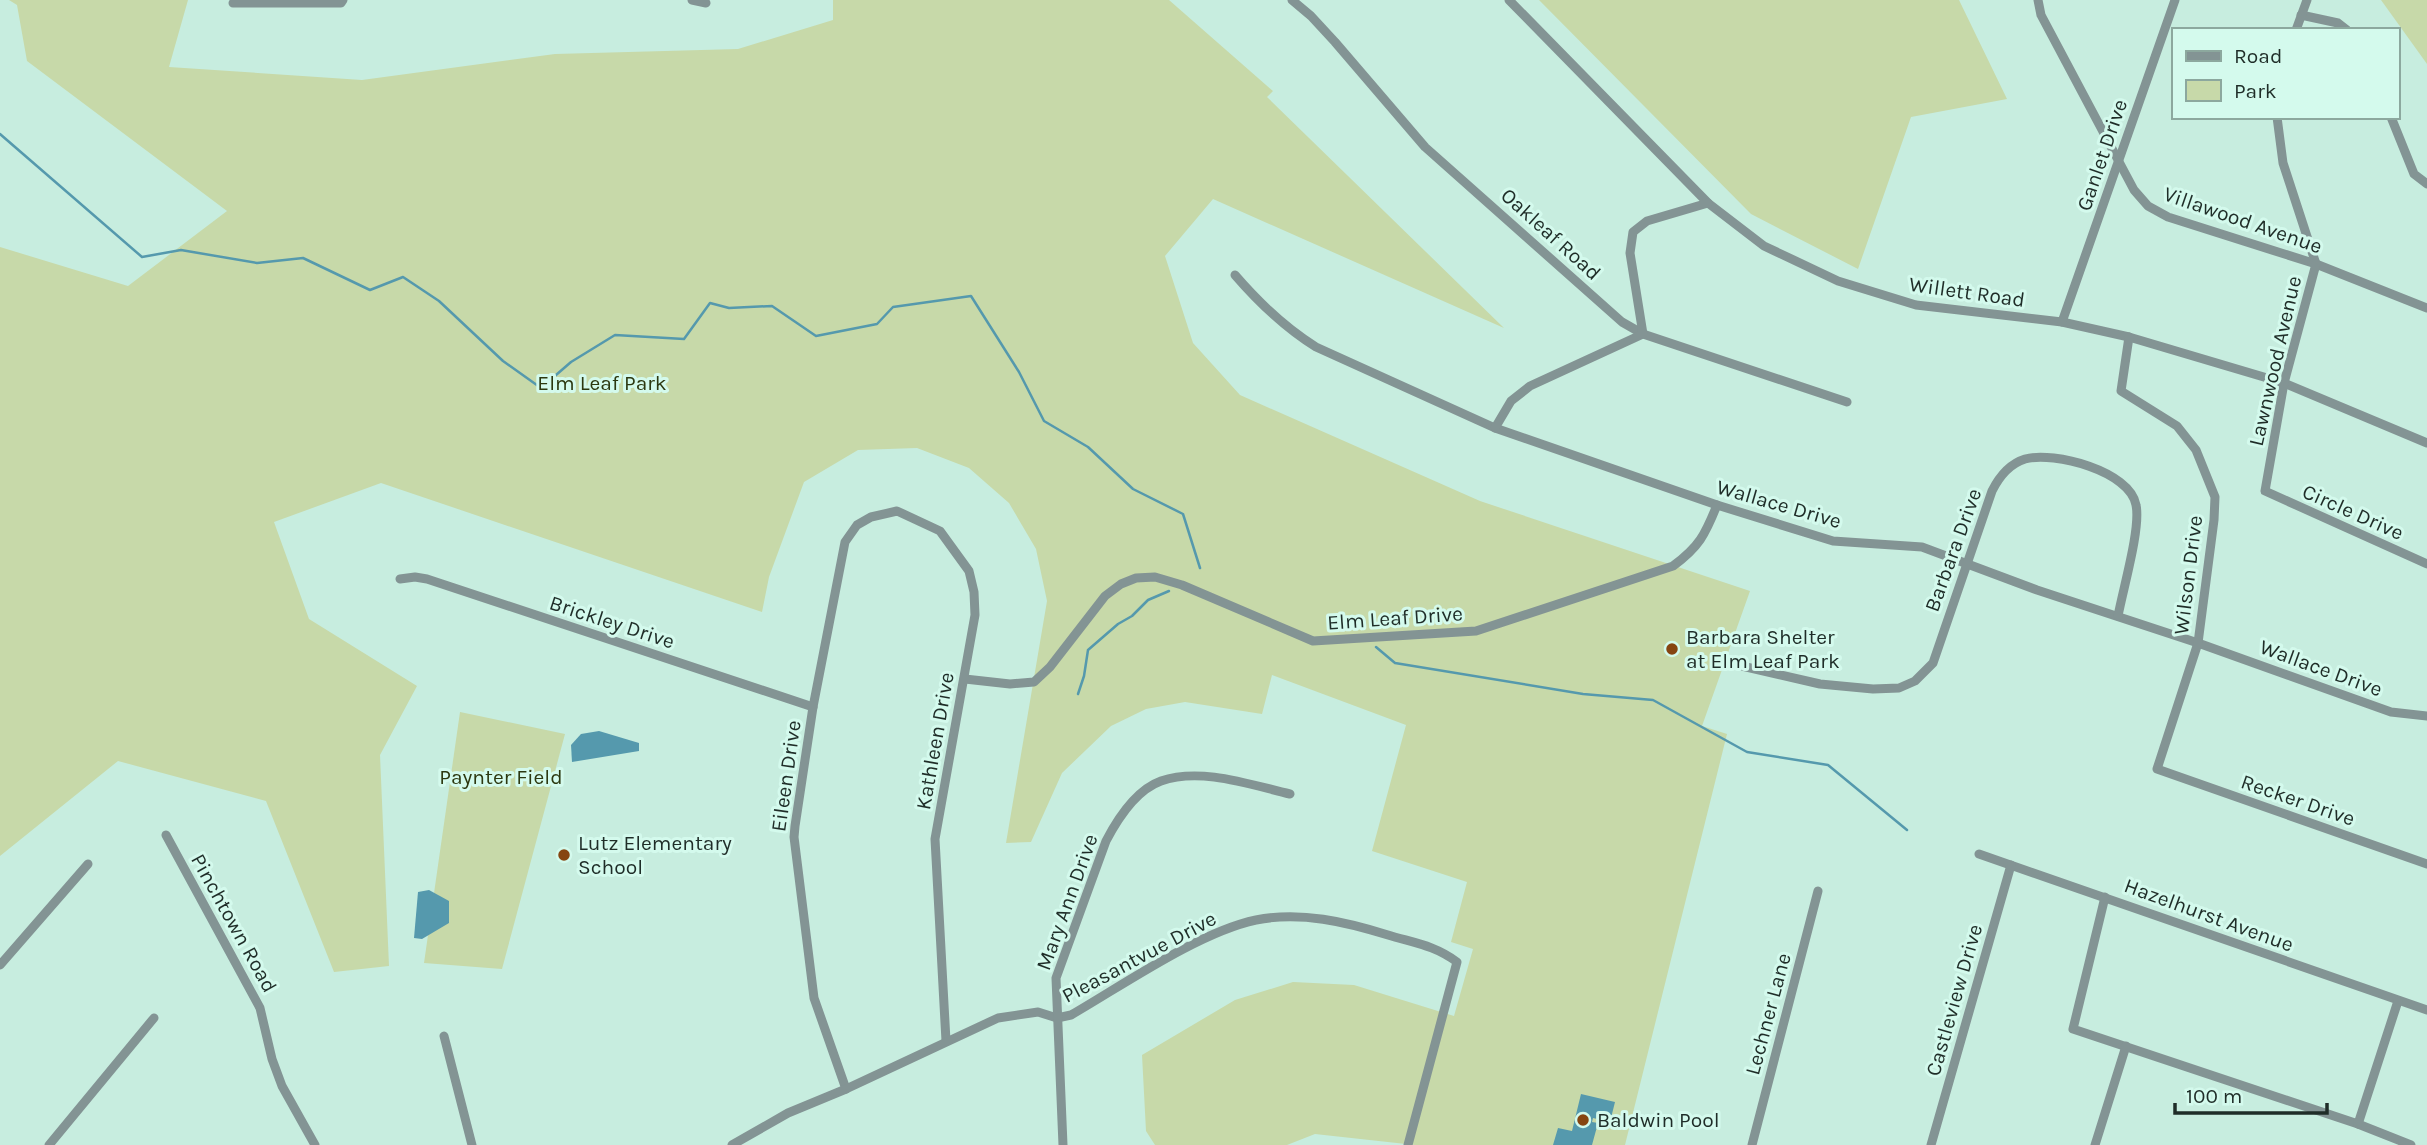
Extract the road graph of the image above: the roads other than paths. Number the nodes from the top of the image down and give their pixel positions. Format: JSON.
{"nodes":[{"id":1,"x":343,"y":0,"type":"edge"},
{"id":2,"x":692,"y":0,"type":"edge"},
{"id":3,"x":1292,"y":0,"type":"edge"},
{"id":4,"x":1508,"y":0,"type":"edge"},
{"id":5,"x":2038,"y":0,"type":"edge"},
{"id":6,"x":2175,"y":0,"type":"edge"},
{"id":7,"x":2307,"y":0,"type":"edge"},
{"id":8,"x":233,"y":3,"type":"dead end"},
{"id":9,"x":706,"y":4,"type":"dead end"},
{"id":10,"x":2301,"y":15,"type":"junction"},
{"id":11,"x":2297,"y":28,"type":"edge"},
{"id":12,"x":2344,"y":28,"type":"edge"},
{"id":13,"x":2277,"y":119,"type":"edge"},
{"id":14,"x":2392,"y":119,"type":"edge"},
{"id":15,"x":2118,"y":162,"type":"junction"},
{"id":16,"x":2427,"y":184,"type":"edge"},
{"id":17,"x":1708,"y":203,"type":"junction"},
{"id":18,"x":2316,"y":264,"type":"junction"},
{"id":19,"x":1235,"y":275,"type":"dead end"},
{"id":20,"x":2427,"y":307,"type":"edge"},
{"id":21,"x":2062,"y":322,"type":"junction"},
{"id":22,"x":1643,"y":334,"type":"junction"},
{"id":23,"x":2129,"y":337,"type":"junction"},
{"id":24,"x":2284,"y":383,"type":"junction"},
{"id":25,"x":1847,"y":402,"type":"dead end"},
{"id":26,"x":1495,"y":428,"type":"junction"},
{"id":27,"x":2427,"y":443,"type":"edge"},
{"id":28,"x":2265,"y":492,"type":"joint"},
{"id":29,"x":1717,"y":505,"type":"junction"},
{"id":30,"x":871,"y":517,"type":"joint"},
{"id":31,"x":1966,"y":562,"type":"junction"},
{"id":32,"x":2427,"y":564,"type":"edge"},
{"id":33,"x":400,"y":579,"type":"dead end"},
{"id":34,"x":2118,"y":615,"type":"junction"},
{"id":35,"x":2198,"y":643,"type":"junction"},
{"id":36,"x":1742,"y":666,"type":"dead end"},
{"id":37,"x":965,"y":679,"type":"junction"},
{"id":38,"x":813,"y":707,"type":"junction"},
{"id":39,"x":2427,"y":716,"type":"edge"},
{"id":40,"x":2157,"y":769,"type":"joint"},
{"id":41,"x":1290,"y":794,"type":"dead end"},
{"id":42,"x":166,"y":835,"type":"dead end"},
{"id":43,"x":1979,"y":854,"type":"dead end"},
{"id":44,"x":88,"y":864,"type":"dead end"},
{"id":45,"x":2427,"y":864,"type":"edge"},
{"id":46,"x":2011,"y":865,"type":"junction"},
{"id":47,"x":1818,"y":891,"type":"dead end"},
{"id":48,"x":2105,"y":897,"type":"junction"},
{"id":49,"x":0,"y":965,"type":"edge"},
{"id":50,"x":2398,"y":1001,"type":"junction"},
{"id":51,"x":2427,"y":1010,"type":"edge"},
{"id":52,"x":154,"y":1018,"type":"dead end"},
{"id":53,"x":1057,"y":1018,"type":"junction"},
{"id":54,"x":444,"y":1036,"type":"dead end"},
{"id":55,"x":946,"y":1041,"type":"junction"},
{"id":56,"x":2126,"y":1046,"type":"junction"},
{"id":57,"x":846,"y":1089,"type":"junction"},
{"id":58,"x":2358,"y":1124,"type":"junction"},
{"id":59,"x":48,"y":1145,"type":"edge"},
{"id":60,"x":315,"y":1145,"type":"edge"},
{"id":61,"x":472,"y":1145,"type":"edge"},
{"id":62,"x":732,"y":1145,"type":"edge"},
{"id":63,"x":1063,"y":1145,"type":"edge"},
{"id":64,"x":1408,"y":1145,"type":"edge"},
{"id":65,"x":1752,"y":1145,"type":"edge"},
{"id":66,"x":1931,"y":1145,"type":"edge"},
{"id":67,"x":2095,"y":1145,"type":"edge"},
{"id":68,"x":2411,"y":1145,"type":"edge"}],
"edges":[{"from":1,"to":8,"type":"street"},
{"from":2,"to":9,"type":"street"},
{"from":3,"to":22,"type":"street","name":"Oakleaf Road"},
{"from":4,"to":17,"type":"street","name":"Willett Road"},
{"from":5,"to":15,"type":"street","name":"Villawood Avenue"},
{"from":6,"to":15,"type":"street","name":"Ganlet Drive"},
{"from":7,"to":10,"type":"street"},
{"from":10,"to":11,"type":"street"},
{"from":10,"to":12,"type":"street"},
{"from":13,"to":18,"type":"street","name":"Lawnwood Avenue"},
{"from":14,"to":16,"type":"street"},
{"from":15,"to":18,"type":"street","name":"Villawood Avenue"},
{"from":15,"to":21,"type":"street","name":"Ganlet Drive"},
{"from":17,"to":21,"type":"street","name":"Willett Road"},
{"from":17,"to":22,"type":"street"},
{"from":18,"to":20,"type":"street","name":"Villawood Avenue"},
{"from":18,"to":24,"type":"street","name":"Lawnwood Avenue"},
{"from":19,"to":26,"type":"street","name":"Wallace Drive"},
{"from":21,"to":23,"type":"street","name":"Willett Road"},
{"from":22,"to":25,"type":"street","name":"Oakleaf Road"},
{"from":22,"to":26,"type":"street"},
{"from":23,"to":24,"type":"street","name":"Willett Road"},
{"from":23,"to":35,"type":"street","name":"Wilson Drive"},
{"from":24,"to":27,"type":"street","name":"Willett Road"},
{"from":24,"to":28,"type":"street","name":"Lawnwood Avenue"},
{"from":26,"to":29,"type":"street","name":"Wallace Drive"},
{"from":28,"to":32,"type":"street","name":"Circle Drive"},
{"from":29,"to":31,"type":"street","name":"Wallace Drive"},
{"from":29,"to":37,"type":"street","name":"Elm Leaf Drive"},
{"from":30,"to":37,"type":"street","name":"Kathleen Drive"},
{"from":30,"to":38,"type":"street","name":"Eileen Drive"},
{"from":31,"to":34,"type":"street","name":"Wallace Drive"},
{"from":31,"to":34,"type":"street","name":"Barbara Drive"},
{"from":31,"to":36,"type":"street","name":"Barbara Drive"},
{"from":33,"to":38,"type":"street","name":"Brickley Drive"},
{"from":34,"to":35,"type":"street","name":"Wallace Drive"},
{"from":35,"to":39,"type":"street","name":"Wallace Drive"},
{"from":35,"to":40,"type":"street","name":"Wilson Drive"},
{"from":37,"to":55,"type":"street","name":"Kathleen Drive"},
{"from":38,"to":57,"type":"street","name":"Eileen Drive"},
{"from":40,"to":45,"type":"street","name":"Recker Drive"},
{"from":41,"to":53,"type":"street","name":"Mary Ann Drive"},
{"from":42,"to":60,"type":"street","name":"Pinchtown Road"},
{"from":43,"to":46,"type":"street","name":"Hazelhurst Avenue"},
{"from":44,"to":49,"type":"street"},
{"from":46,"to":48,"type":"street","name":"Hazelhurst Avenue"},
{"from":46,"to":66,"type":"street","name":"Castleview Drive"},
{"from":47,"to":65,"type":"street","name":"Lechner Lane"},
{"from":48,"to":50,"type":"street","name":"Hazelhurst Avenue"},
{"from":48,"to":56,"type":"street"},
{"from":50,"to":51,"type":"street","name":"Hazelhurst Avenue"},
{"from":50,"to":58,"type":"street"},
{"from":52,"to":59,"type":"street"},
{"from":53,"to":55,"type":"street","name":"Pleasantvue Drive"},
{"from":53,"to":63,"type":"street","name":"Mary Ann Drive"},
{"from":53,"to":64,"type":"street","name":"Pleasantvue Drive"},
{"from":54,"to":61,"type":"street"},
{"from":55,"to":57,"type":"street","name":"Pleasantvue Drive"},
{"from":56,"to":58,"type":"street"},
{"from":56,"to":67,"type":"street"},
{"from":57,"to":62,"type":"street","name":"Pleasantvue Drive"},
{"from":58,"to":68,"type":"street"}]}
